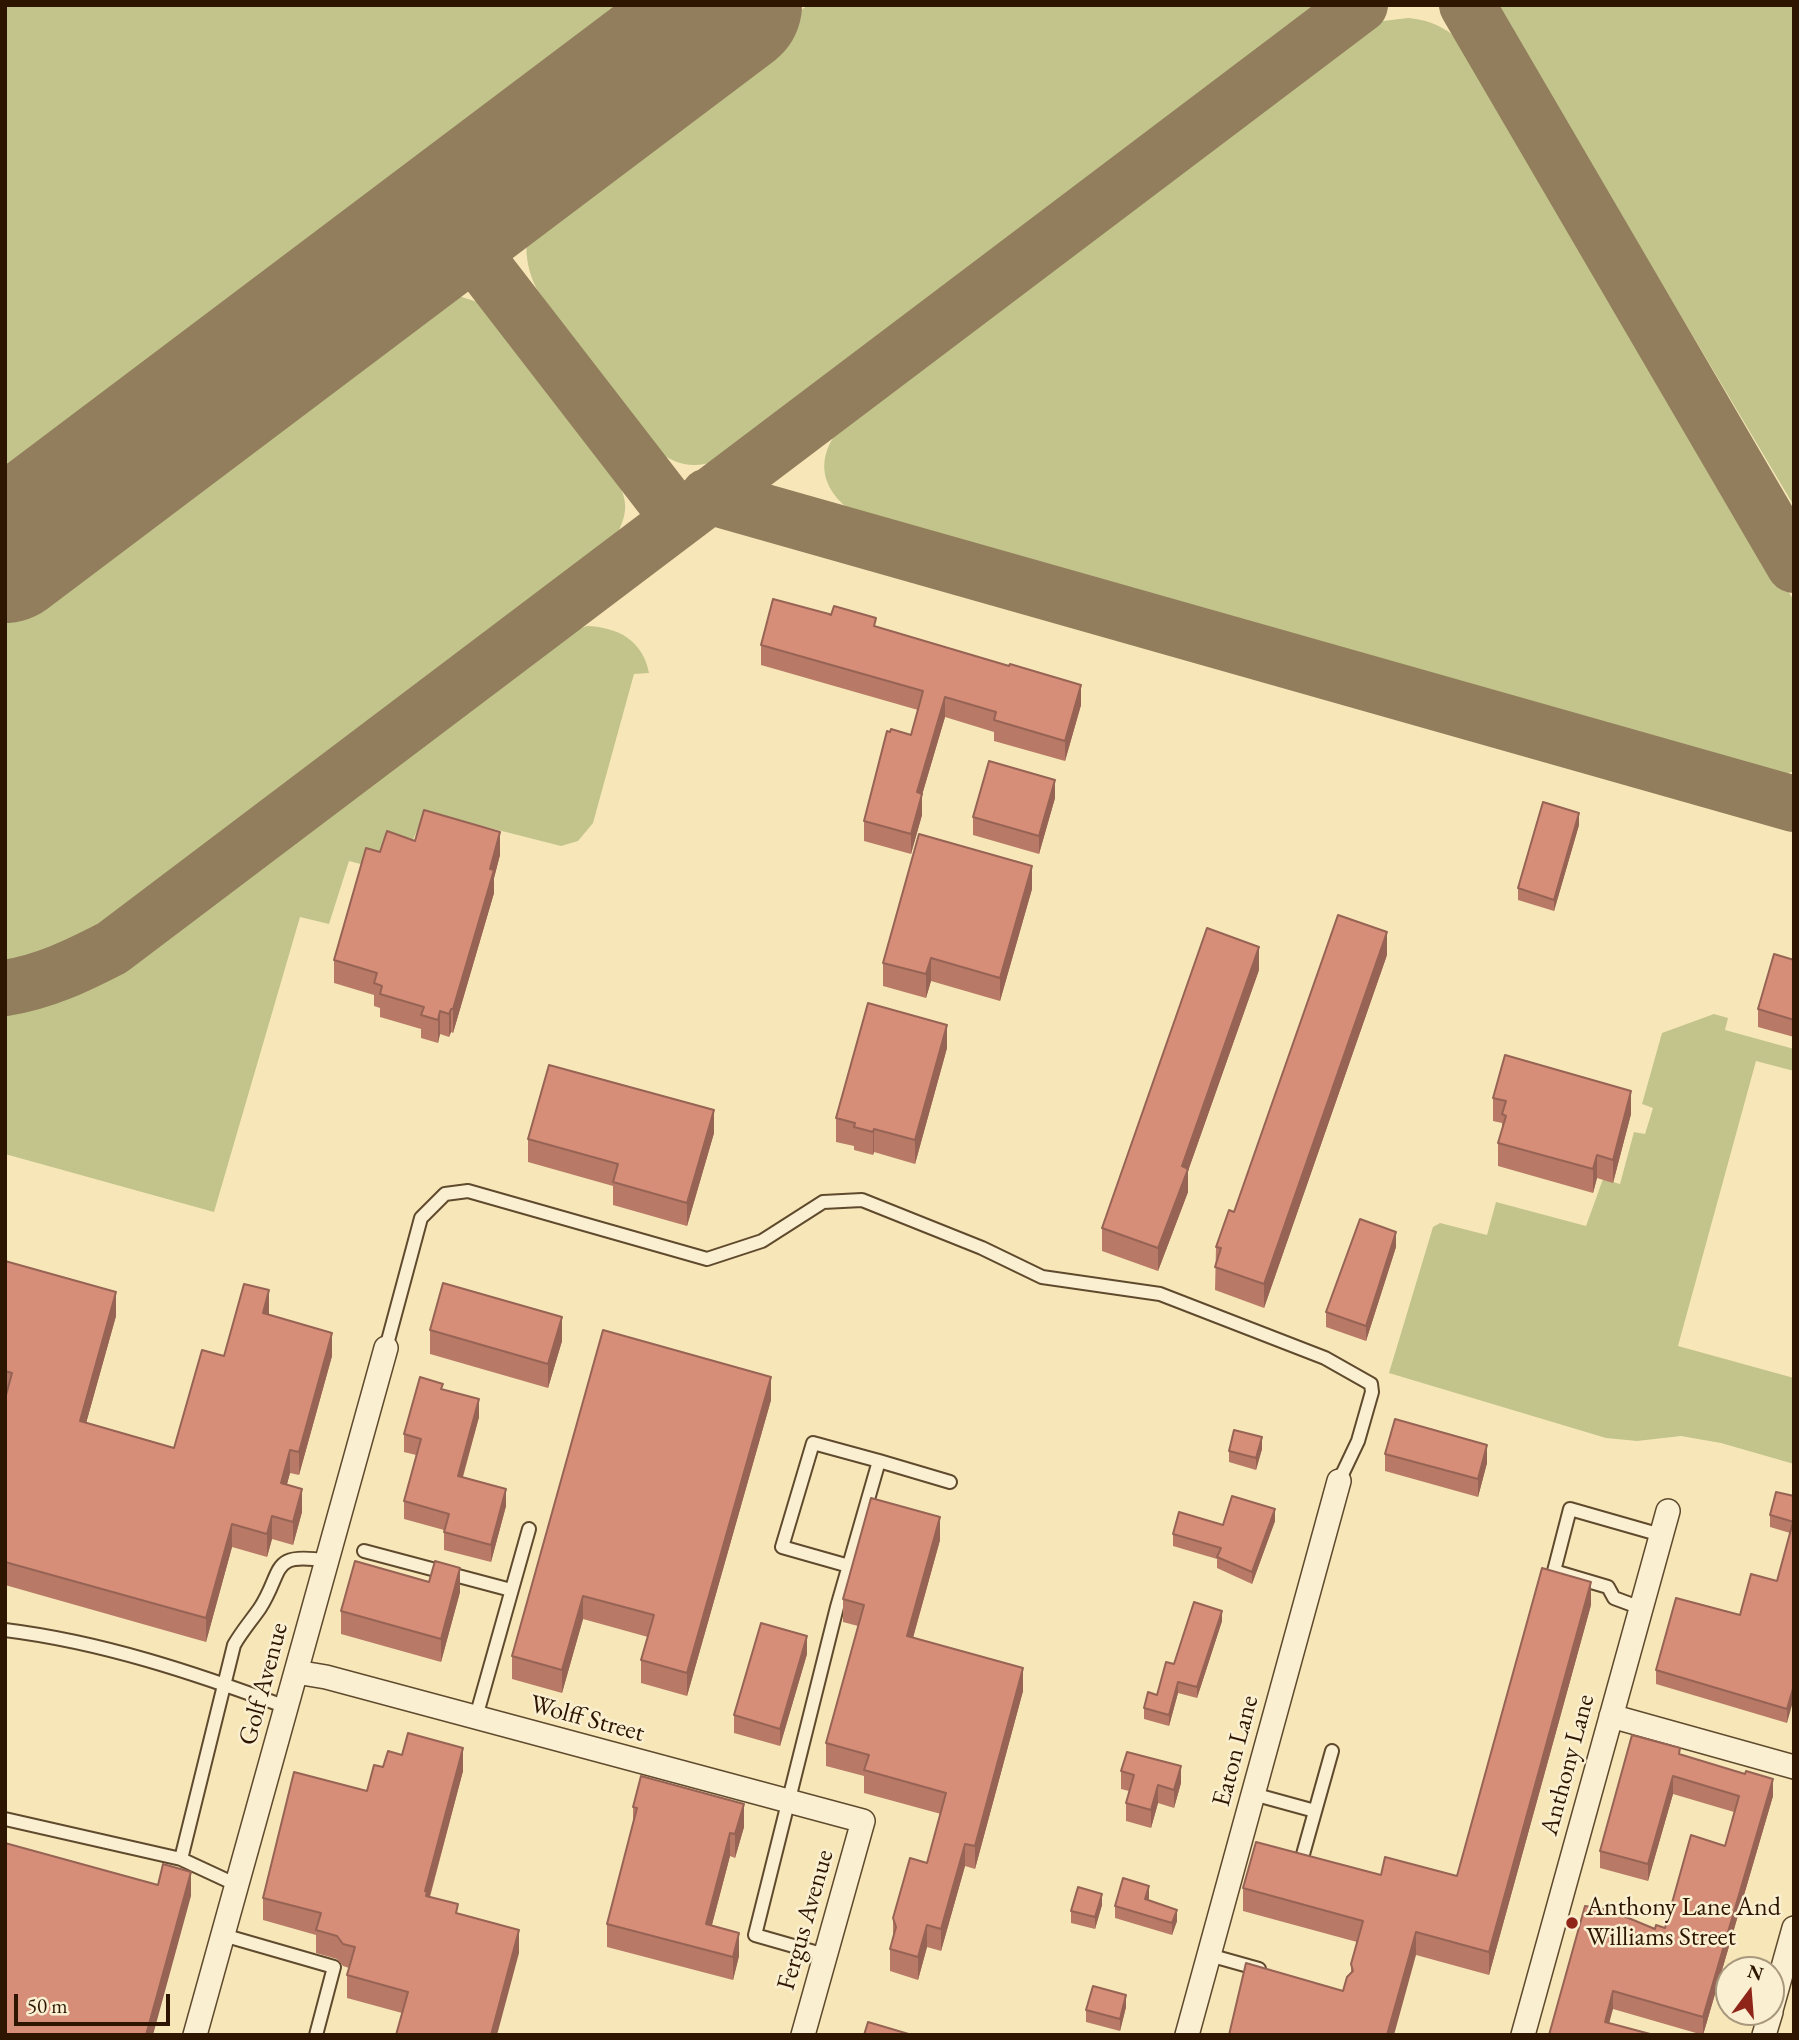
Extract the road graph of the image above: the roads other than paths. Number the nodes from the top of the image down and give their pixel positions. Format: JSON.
{"nodes":[{"id":1,"x":386,"y":1348,"type":"joint"},
{"id":2,"x":879,"y":1461,"type":"junction"},
{"id":3,"x":1339,"y":1481,"type":"joint"},
{"id":4,"x":950,"y":1482,"type":"dead end"},
{"id":5,"x":1668,"y":1511,"type":"dead end"},
{"id":6,"x":529,"y":1529,"type":"dead end"},
{"id":7,"x":1661,"y":1535,"type":"junction"},
{"id":8,"x":364,"y":1551,"type":"dead end"},
{"id":9,"x":327,"y":1562,"type":"junction"},
{"id":10,"x":849,"y":1566,"type":"junction"},
{"id":11,"x":512,"y":1590,"type":"junction"},
{"id":12,"x":1641,"y":1608,"type":"junction"},
{"id":13,"x":5,"y":1630,"type":"edge"},
{"id":14,"x":296,"y":1672,"type":"junction"},
{"id":15,"x":224,"y":1683,"type":"junction"},
{"id":16,"x":286,"y":1707,"type":"junction"},
{"id":17,"x":1611,"y":1716,"type":"junction"},
{"id":18,"x":476,"y":1717,"type":"junction"},
{"id":19,"x":1332,"y":1751,"type":"dead end"},
{"id":20,"x":1794,"y":1767,"type":"edge"},
{"id":21,"x":1253,"y":1794,"type":"junction"},
{"id":22,"x":790,"y":1803,"type":"junction"},
{"id":23,"x":1315,"y":1811,"type":"junction"},
{"id":24,"x":5,"y":1819,"type":"edge"},
{"id":25,"x":863,"y":1821,"type":"joint"},
{"id":26,"x":181,"y":1859,"type":"junction"},
{"id":27,"x":1300,"y":1865,"type":"edge"},
{"id":28,"x":237,"y":1885,"type":"junction"},
{"id":29,"x":1794,"y":1928,"type":"edge"},
{"id":30,"x":223,"y":1935,"type":"junction"},
{"id":31,"x":825,"y":1955,"type":"junction"},
{"id":32,"x":1209,"y":1955,"type":"junction"},
{"id":33,"x":1785,"y":1960,"type":"edge"},
{"id":34,"x":1270,"y":1972,"type":"edge"},
{"id":35,"x":195,"y":2035,"type":"edge"},
{"id":36,"x":316,"y":2035,"type":"edge"},
{"id":37,"x":803,"y":2035,"type":"edge"},
{"id":38,"x":1187,"y":2035,"type":"edge"},
{"id":39,"x":1523,"y":2035,"type":"edge"}],
"edges":[{"from":1,"to":3,"type":"lane"},
{"from":1,"to":9,"type":"street","name":"Golf Avenue"},
{"from":2,"to":4,"type":"lane"},
{"from":2,"to":10,"type":"lane"},
{"from":2,"to":10,"type":"lane"},
{"from":3,"to":21,"type":"street","name":"Eaton Lane"},
{"from":5,"to":7,"type":"street","name":"Anthony Lane"},
{"from":6,"to":11,"type":"lane"},
{"from":7,"to":12,"type":"street","name":"Anthony Lane"},
{"from":7,"to":12,"type":"lane"},
{"from":8,"to":11,"type":"lane"},
{"from":9,"to":14,"type":"street","name":"Golf Avenue"},
{"from":9,"to":15,"type":"lane"},
{"from":10,"to":22,"type":"lane"},
{"from":11,"to":18,"type":"lane"},
{"from":12,"to":17,"type":"street","name":"Anthony Lane"},
{"from":13,"to":15,"type":"lane"},
{"from":14,"to":16,"type":"street","name":"Golf Avenue"},
{"from":14,"to":18,"type":"street","name":"Wolff Street"},
{"from":15,"to":16,"type":"lane"},
{"from":15,"to":26,"type":"lane"},
{"from":16,"to":28,"type":"street","name":"Golf Avenue"},
{"from":17,"to":20,"type":"street"},
{"from":17,"to":39,"type":"street","name":"Anthony Lane"},
{"from":18,"to":22,"type":"street","name":"Wolff Street"},
{"from":19,"to":23,"type":"lane"},
{"from":21,"to":23,"type":"lane"},
{"from":21,"to":32,"type":"street","name":"Eaton Lane"},
{"from":22,"to":25,"type":"street","name":"Wolff Street"},
{"from":22,"to":31,"type":"lane"},
{"from":23,"to":27,"type":"lane"},
{"from":24,"to":26,"type":"lane"},
{"from":25,"to":31,"type":"street","name":"Fergus Avenue"},
{"from":26,"to":28,"type":"lane"},
{"from":28,"to":30,"type":"street","name":"Golf Avenue"},
{"from":29,"to":33,"type":"street"},
{"from":30,"to":35,"type":"street","name":"Golf Avenue"},
{"from":30,"to":36,"type":"lane"},
{"from":31,"to":37,"type":"street","name":"Fergus Avenue"},
{"from":32,"to":34,"type":"lane"},
{"from":32,"to":38,"type":"street","name":"Eaton Lane"}]}
